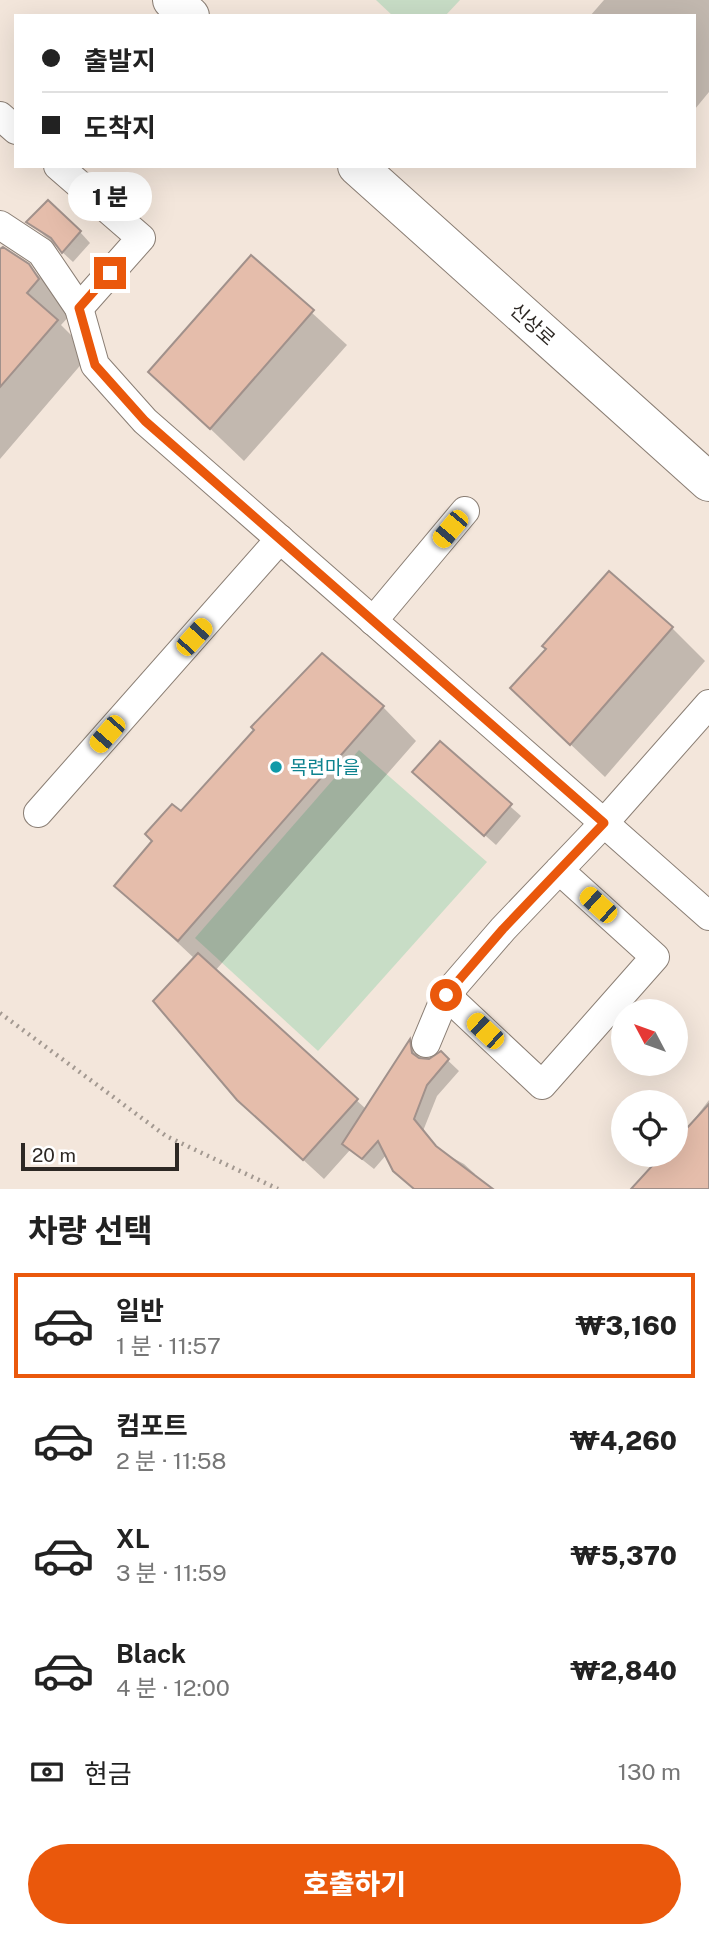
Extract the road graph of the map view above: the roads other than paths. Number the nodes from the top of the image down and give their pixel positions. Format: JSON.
{"nodes":[{"id":1,"x":172,"y":0,"type":"edge"},
{"id":2,"x":188,"y":14,"type":"edge"},
{"id":3,"x":0,"y":117,"type":"edge"},
{"id":4,"x":14,"y":128,"type":"edge"},
{"id":5,"x":60,"y":168,"type":"edge"},
{"id":6,"x":359,"y":168,"type":"edge"},
{"id":7,"x":0,"y":225,"type":"edge"},
{"id":8,"x":79,"y":308,"type":"junction"},
{"id":9,"x":709,"y":482,"type":"edge"},
{"id":10,"x":465,"y":511,"type":"dead end"},
{"id":11,"x":280,"y":539,"type":"junction"},
{"id":12,"x":373,"y":621,"type":"junction"},
{"id":13,"x":709,"y":704,"type":"edge"},
{"id":14,"x":38,"y":813,"type":"dead end"},
{"id":15,"x":604,"y":823,"type":"junction"},
{"id":16,"x":559,"y":870,"type":"junction"},
{"id":17,"x":709,"y":916,"type":"edge"},
{"id":18,"x":446,"y":995,"type":"junction"},
{"id":19,"x":426,"y":1043,"type":"dead end"}],
"edges":[{"from":1,"to":2,"type":"street"},
{"from":3,"to":4,"type":"lane"},
{"from":5,"to":8,"type":"lane"},
{"from":6,"to":9,"type":"street","name":"신상로"},
{"from":7,"to":8,"type":"lane"},
{"from":8,"to":11,"type":"lane"},
{"from":10,"to":12,"type":"lane"},
{"from":11,"to":12,"type":"lane"},
{"from":11,"to":14,"type":"lane"},
{"from":12,"to":15,"type":"lane"},
{"from":13,"to":15,"type":"lane"},
{"from":15,"to":16,"type":"lane"},
{"from":15,"to":17,"type":"lane"},
{"from":16,"to":18,"type":"lane"},
{"from":16,"to":18,"type":"lane"},
{"from":18,"to":19,"type":"lane"}]}
